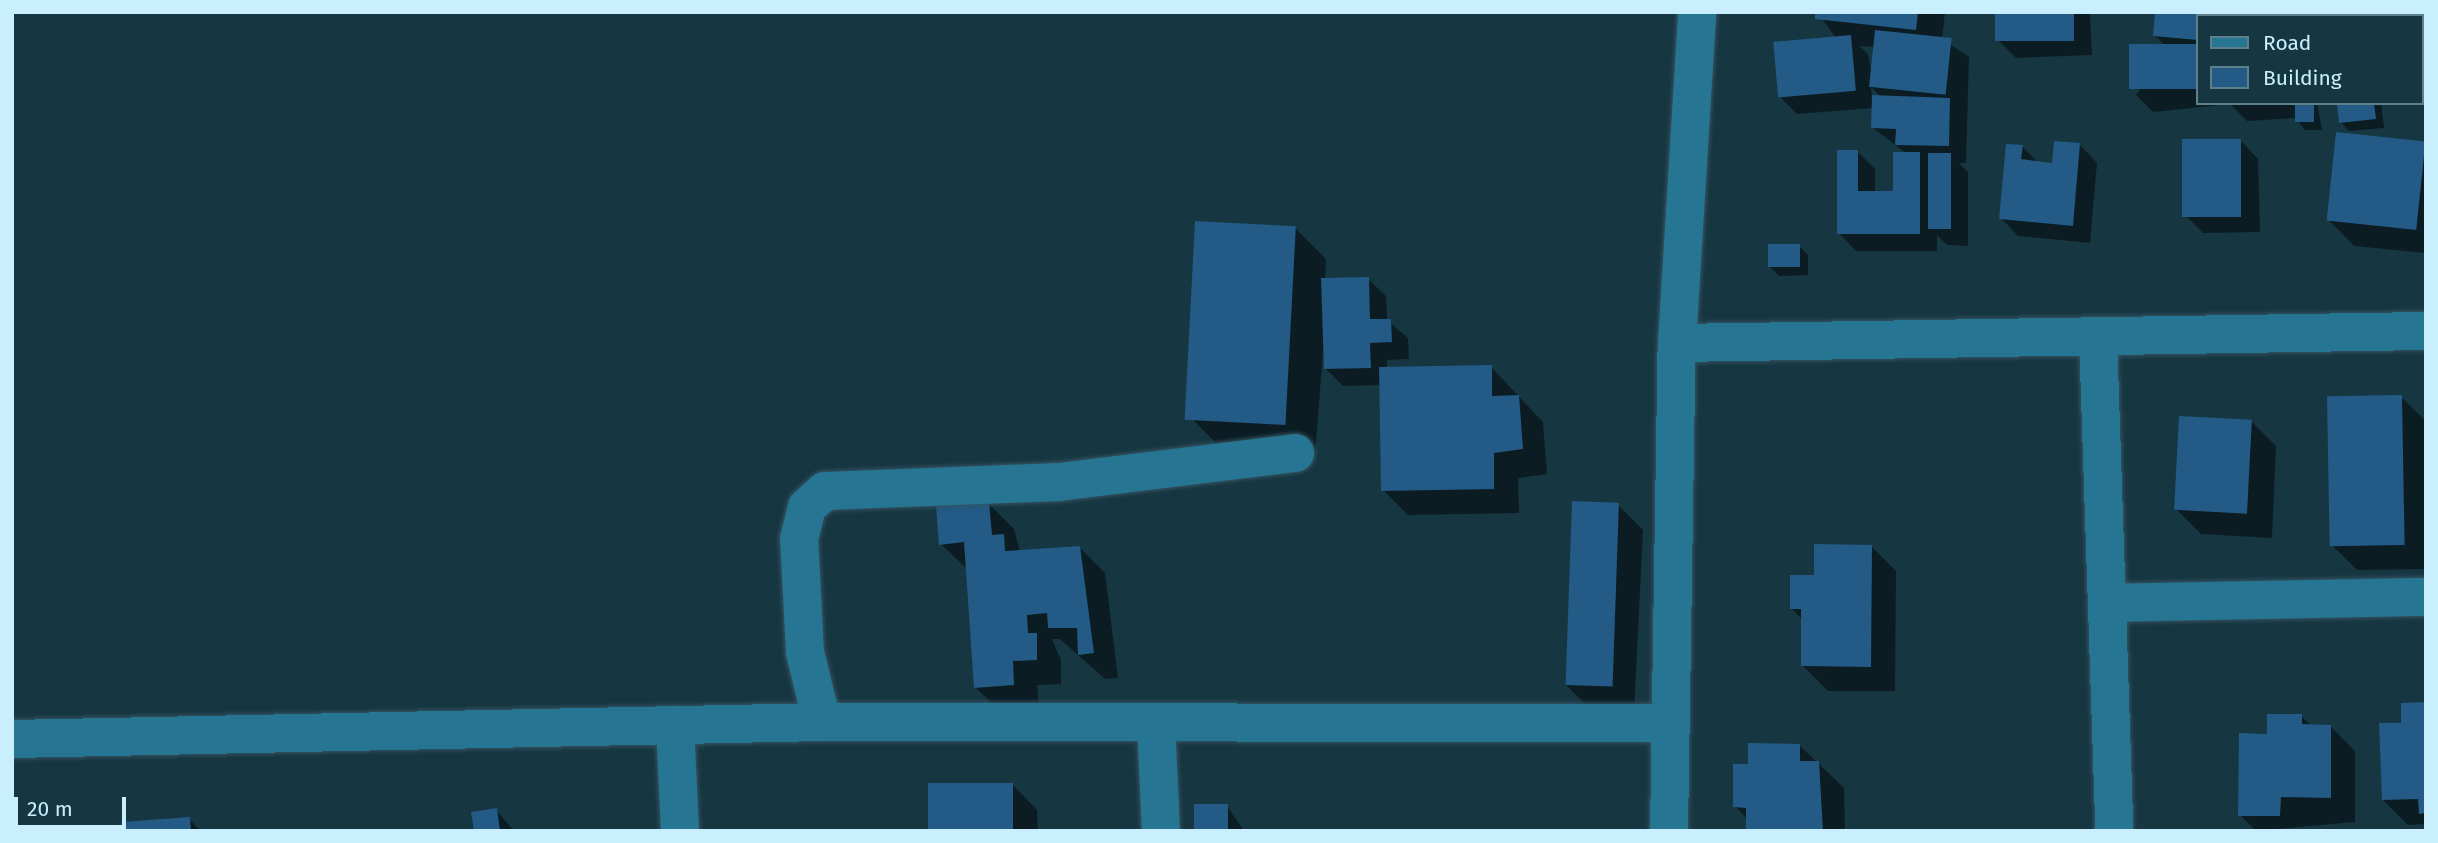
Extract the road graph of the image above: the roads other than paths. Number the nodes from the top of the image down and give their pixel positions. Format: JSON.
{"nodes":[{"id":1,"x":1697,"y":12,"type":"edge"},
{"id":2,"x":2426,"y":331,"type":"edge"},
{"id":3,"x":2098,"y":336,"type":"junction"},
{"id":4,"x":1677,"y":343,"type":"junction"},
{"id":5,"x":1295,"y":453,"type":"dead end"},
{"id":6,"x":2426,"y":597,"type":"edge"},
{"id":7,"x":2107,"y":603,"type":"junction"},
{"id":8,"x":822,"y":722,"type":"junction"},
{"id":9,"x":1156,"y":722,"type":"junction"},
{"id":10,"x":1669,"y":723,"type":"junction"},
{"id":11,"x":675,"y":725,"type":"junction"},
{"id":12,"x":12,"y":739,"type":"edge"},
{"id":13,"x":680,"y":831,"type":"edge"},
{"id":14,"x":1161,"y":831,"type":"edge"},
{"id":15,"x":1669,"y":831,"type":"edge"},
{"id":16,"x":2113,"y":831,"type":"edge"}],
"edges":[{"from":1,"to":4,"type":"street"},
{"from":2,"to":3,"type":"street"},
{"from":3,"to":4,"type":"street"},
{"from":3,"to":7,"type":"street"},
{"from":4,"to":10,"type":"street"},
{"from":5,"to":8,"type":"street"},
{"from":6,"to":7,"type":"street"},
{"from":7,"to":16,"type":"street"},
{"from":8,"to":9,"type":"street"},
{"from":8,"to":11,"type":"street"},
{"from":9,"to":10,"type":"street"},
{"from":9,"to":14,"type":"street"},
{"from":10,"to":15,"type":"street"},
{"from":11,"to":12,"type":"street"},
{"from":11,"to":13,"type":"street"}]}
